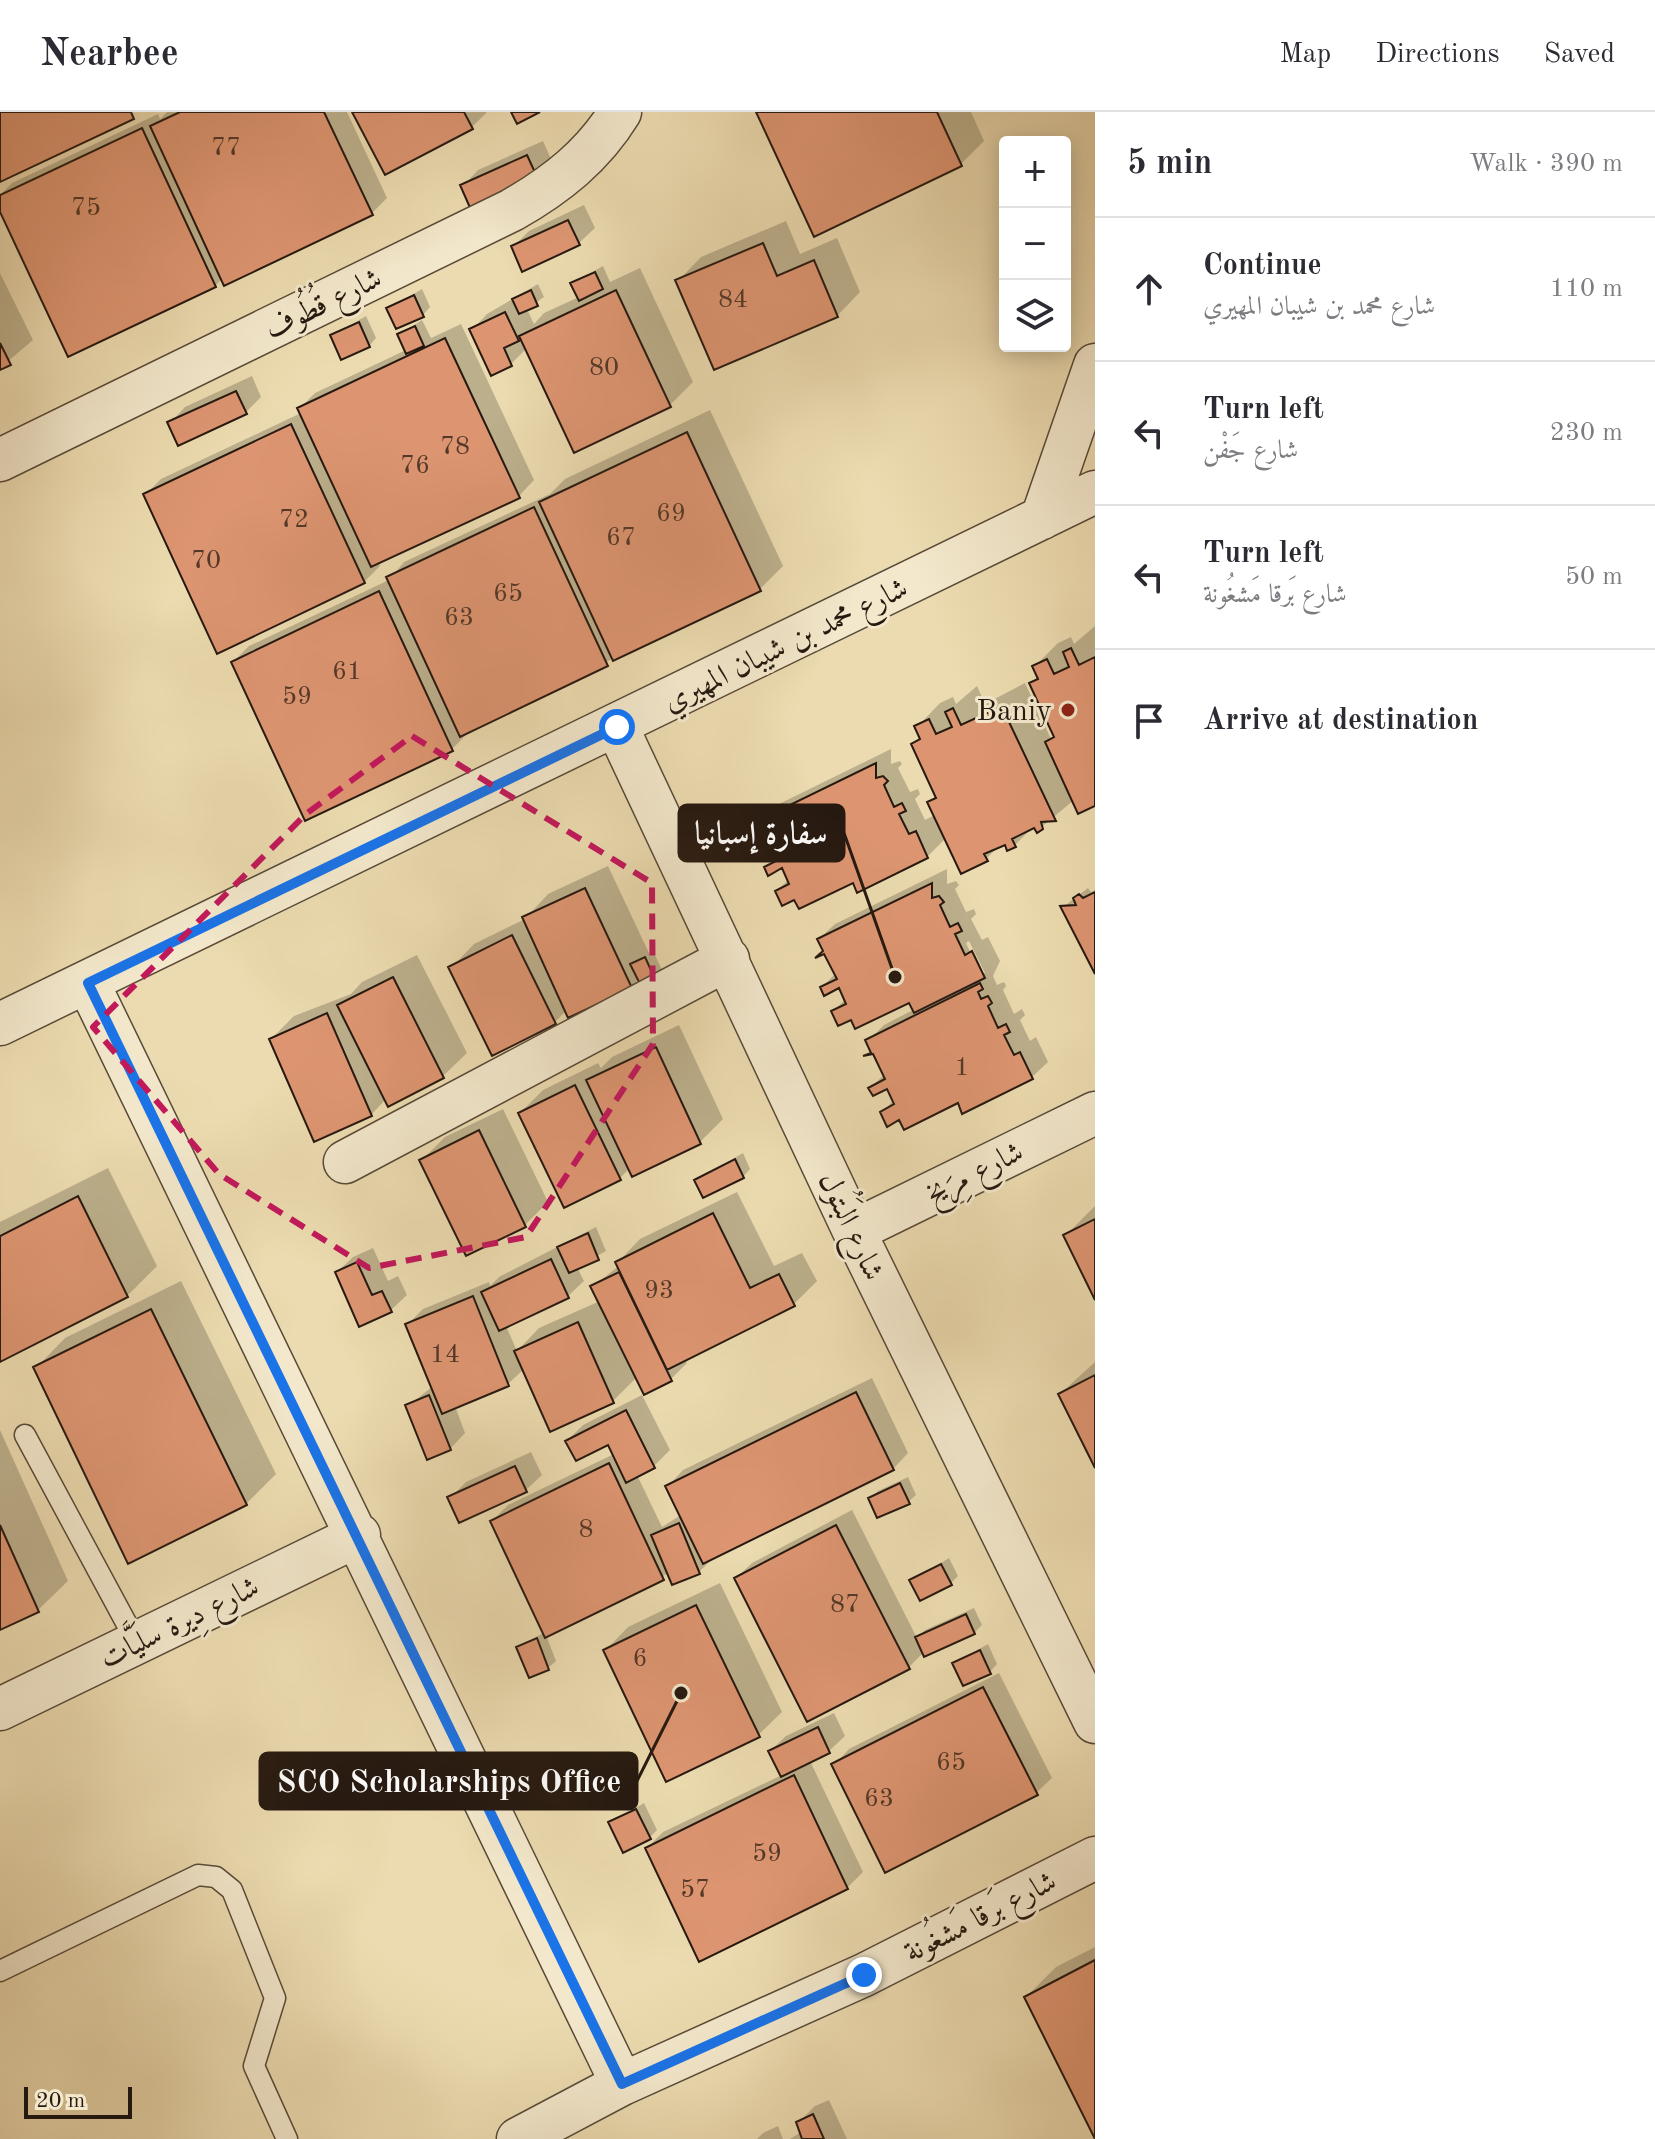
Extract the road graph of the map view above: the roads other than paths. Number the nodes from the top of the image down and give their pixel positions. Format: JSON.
{"nodes":[{"id":1,"x":620,"y":112,"type":"edge"},
{"id":2,"x":1095,"y":365,"type":"edge"},
{"id":3,"x":0,"y":460,"type":"edge"},
{"id":4,"x":1095,"y":492,"type":"edge"},
{"id":5,"x":1042,"y":518,"type":"junction"},
{"id":6,"x":617,"y":727,"type":"junction"},
{"id":7,"x":728,"y":959,"type":"junction"},
{"id":8,"x":88,"y":983,"type":"junction"},
{"id":9,"x":0,"y":1024,"type":"edge"},
{"id":10,"x":1095,"y":1113,"type":"edge"},
{"id":11,"x":345,"y":1162,"type":"dead end"},
{"id":12,"x":854,"y":1231,"type":"junction"},
{"id":13,"x":25,"y":1435,"type":"dead end"},
{"id":14,"x":359,"y":1535,"type":"junction"},
{"id":15,"x":137,"y":1643,"type":"junction"},
{"id":16,"x":0,"y":1709,"type":"edge"},
{"id":17,"x":1095,"y":1722,"type":"edge"},
{"id":18,"x":1095,"y":1858,"type":"edge"},
{"id":19,"x":0,"y":1971,"type":"edge"},
{"id":20,"x":622,"y":2084,"type":"junction"},
{"id":21,"x":287,"y":2139,"type":"edge"},
{"id":22,"x":518,"y":2139,"type":"edge"}],
"edges":[{"from":1,"to":3,"type":"street","name":"شارع قُطُوف"},
{"from":2,"to":5,"type":"street"},
{"from":4,"to":5,"type":"street","name":"شارع محمد بن شيبان المهيري"},
{"from":5,"to":6,"type":"street","name":"شارع محمد بن شيبان المهيري"},
{"from":6,"to":7,"type":"street","name":"شارع البَتُول"},
{"from":6,"to":8,"type":"street","name":"شارع محمد بن شيبان المهيري"},
{"from":7,"to":11,"type":"street"},
{"from":7,"to":12,"type":"street","name":"شارع البَتُول"},
{"from":8,"to":9,"type":"street","name":"شارع محمد بن شيبان المهيري"},
{"from":8,"to":14,"type":"street"},
{"from":10,"to":12,"type":"street","name":"شارع مِرَيخ"},
{"from":12,"to":17,"type":"street","name":"شارع البَتُول"},
{"from":13,"to":15,"type":"lane"},
{"from":14,"to":15,"type":"street","name":"شارع دِيرة سلَيَّات"},
{"from":14,"to":20,"type":"street"},
{"from":15,"to":16,"type":"street","name":"شارع دِيرة سلَيَّات"},
{"from":18,"to":20,"type":"street","name":"شارع بَرقا مَشغُونة"},
{"from":19,"to":21,"type":"lane"},
{"from":20,"to":22,"type":"street","name":"شارع بَرقا مَشغُونة"}]}
